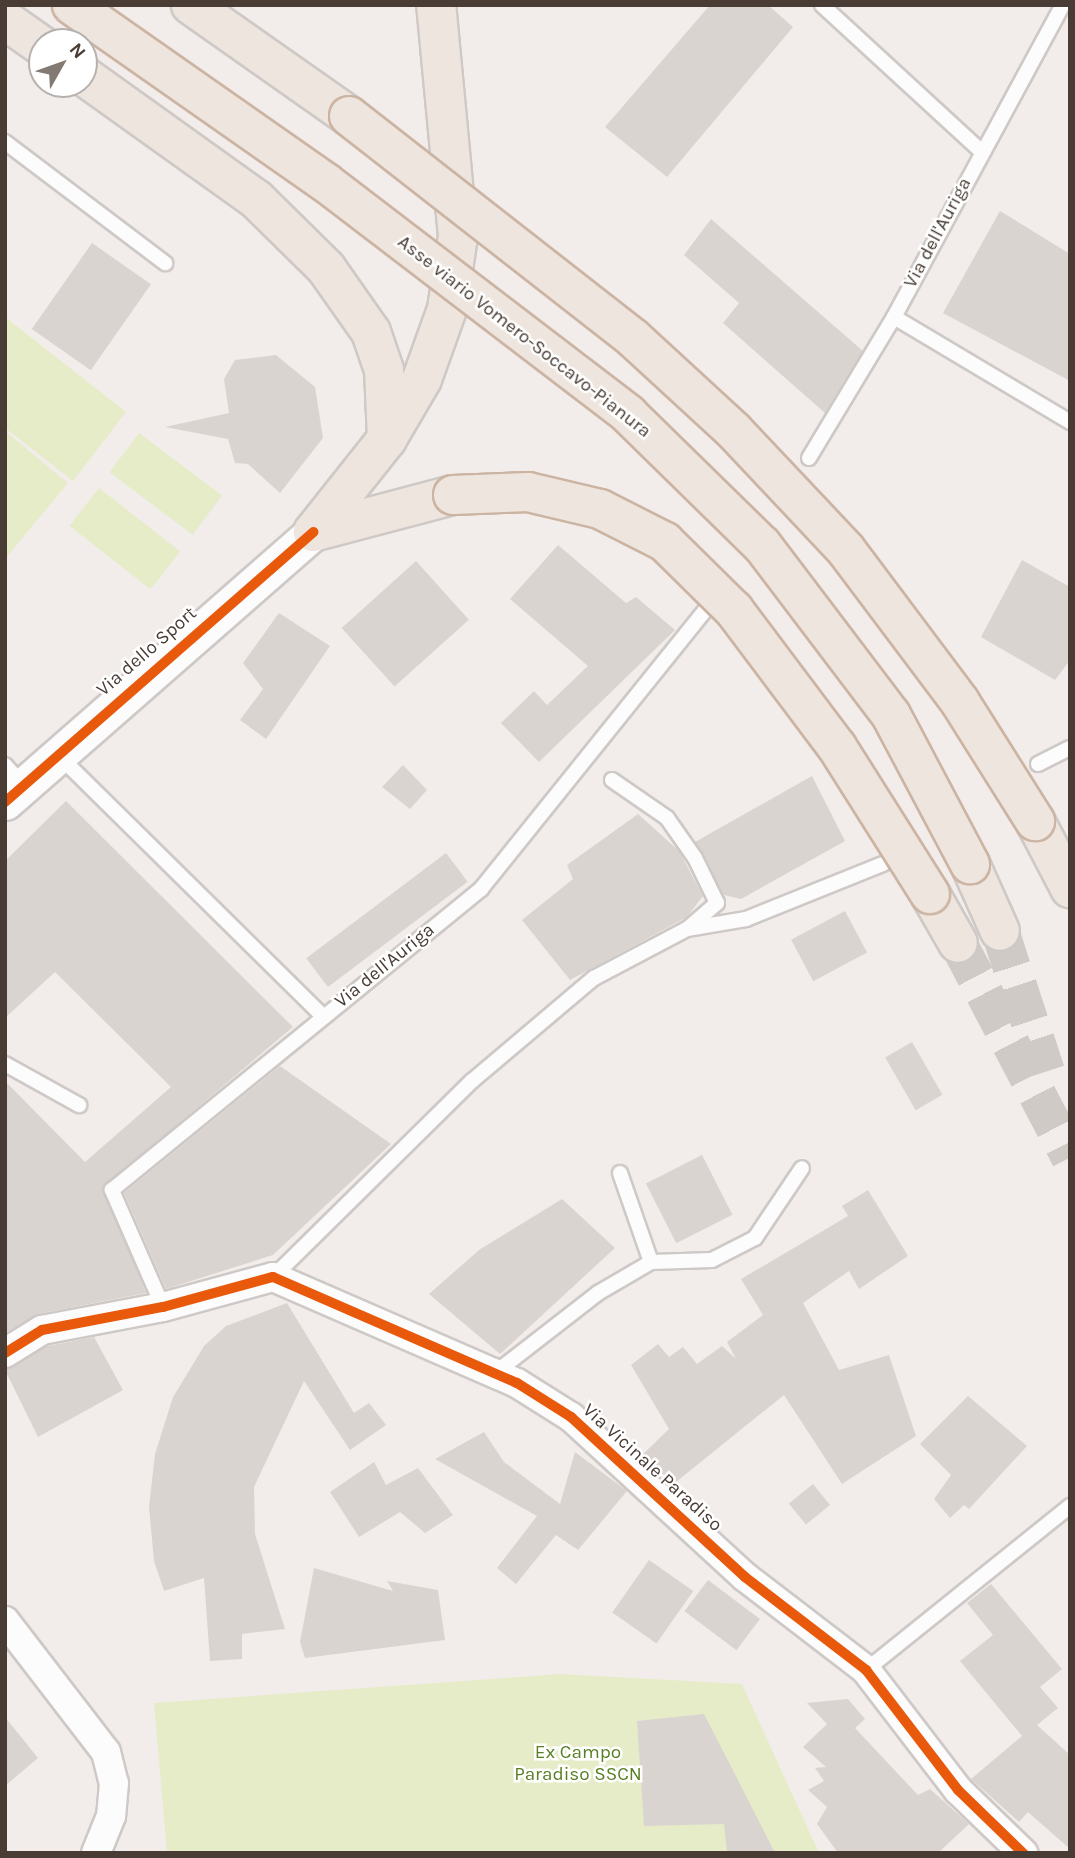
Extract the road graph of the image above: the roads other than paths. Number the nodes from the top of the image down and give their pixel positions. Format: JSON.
{"nodes":[{"id":1,"x":72,"y":5,"type":"edge"},
{"id":2,"x":436,"y":5,"type":"edge"},
{"id":3,"x":822,"y":5,"type":"edge"},
{"id":4,"x":1063,"y":5,"type":"edge"},
{"id":5,"x":192,"y":6,"type":"edge"},
{"id":6,"x":5,"y":20,"type":"edge"},
{"id":7,"x":28,"y":36,"type":"edge"},
{"id":8,"x":98,"y":86,"type":"edge"},
{"id":9,"x":5,"y":142,"type":"edge"},
{"id":10,"x":981,"y":151,"type":"junction"},
{"id":11,"x":165,"y":263,"type":"dead end"},
{"id":12,"x":894,"y":317,"type":"junction"},
{"id":13,"x":1070,"y":422,"type":"edge"},
{"id":14,"x":387,"y":439,"type":"junction"},
{"id":15,"x":809,"y":458,"type":"dead end"},
{"id":16,"x":313,"y":532,"type":"junction"},
{"id":17,"x":704,"y":611,"type":"dead end"},
{"id":18,"x":1070,"y":748,"type":"edge"},
{"id":19,"x":55,"y":753,"type":"junction"},
{"id":20,"x":1038,"y":764,"type":"dead end"},
{"id":21,"x":612,"y":780,"type":"dead end"},
{"id":22,"x":11,"y":784,"type":"edge"},
{"id":23,"x":883,"y":864,"type":"dead end"},
{"id":24,"x":1070,"y":888,"type":"edge"},
{"id":25,"x":687,"y":929,"type":"junction"},
{"id":26,"x":1000,"y":931,"type":"tunnel mouth"},
{"id":27,"x":958,"y":943,"type":"tunnel mouth"},
{"id":28,"x":323,"y":1016,"type":"junction"},
{"id":29,"x":5,"y":1063,"type":"edge"},
{"id":30,"x":79,"y":1105,"type":"dead end"},
{"id":31,"x":802,"y":1168,"type":"dead end"},
{"id":32,"x":620,"y":1173,"type":"dead end"},
{"id":33,"x":651,"y":1262,"type":"junction"},
{"id":34,"x":273,"y":1276,"type":"junction"},
{"id":35,"x":163,"y":1307,"type":"junction"},
{"id":36,"x":5,"y":1353,"type":"edge"},
{"id":37,"x":495,"y":1373,"type":"junction"},
{"id":38,"x":1070,"y":1506,"type":"edge"},
{"id":39,"x":5,"y":1621,"type":"edge"},
{"id":40,"x":866,"y":1670,"type":"junction"},
{"id":41,"x":96,"y":1853,"type":"edge"},
{"id":42,"x":1024,"y":1853,"type":"edge"}],
"edges":[{"from":1,"to":26,"type":"highway","name":"Asse viario Vomero-Soccavo-Pianura","bridge":true},
{"from":2,"to":14,"type":"highway"},
{"from":3,"to":10,"type":"lane"},
{"from":4,"to":10,"type":"lane","name":"Via dell'Auriga"},
{"from":5,"to":24,"type":"highway","bridge":true},
{"from":6,"to":7,"type":"highway"},
{"from":8,"to":14,"type":"highway"},
{"from":9,"to":11,"type":"lane"},
{"from":10,"to":12,"type":"lane","name":"Via dell'Auriga"},
{"from":12,"to":13,"type":"lane"},
{"from":12,"to":15,"type":"lane","name":"Via dell'Auriga"},
{"from":14,"to":16,"type":"highway"},
{"from":16,"to":19,"type":"street","name":"Via dello Sport"},
{"from":16,"to":27,"type":"highway","bridge":true},
{"from":17,"to":28,"type":"lane","name":"Via dell'Auriga"},
{"from":18,"to":20,"type":"lane"},
{"from":19,"to":22,"type":"street","name":"Via dello Sport"},
{"from":19,"to":28,"type":"lane"},
{"from":21,"to":25,"type":"lane"},
{"from":23,"to":25,"type":"lane"},
{"from":25,"to":34,"type":"lane"},
{"from":28,"to":35,"type":"lane","name":"Via dell'Auriga"},
{"from":29,"to":30,"type":"lane"},
{"from":31,"to":33,"type":"lane"},
{"from":32,"to":33,"type":"lane"},
{"from":33,"to":37,"type":"lane"},
{"from":34,"to":35,"type":"street"},
{"from":34,"to":37,"type":"street","name":"Via Vicinale Paradiso"},
{"from":35,"to":36,"type":"street"},
{"from":37,"to":40,"type":"street","name":"Via Vicinale Paradiso"},
{"from":38,"to":40,"type":"lane"},
{"from":39,"to":41,"type":"street"},
{"from":40,"to":42,"type":"street","name":"Via Vicinale Paradiso"}]}
